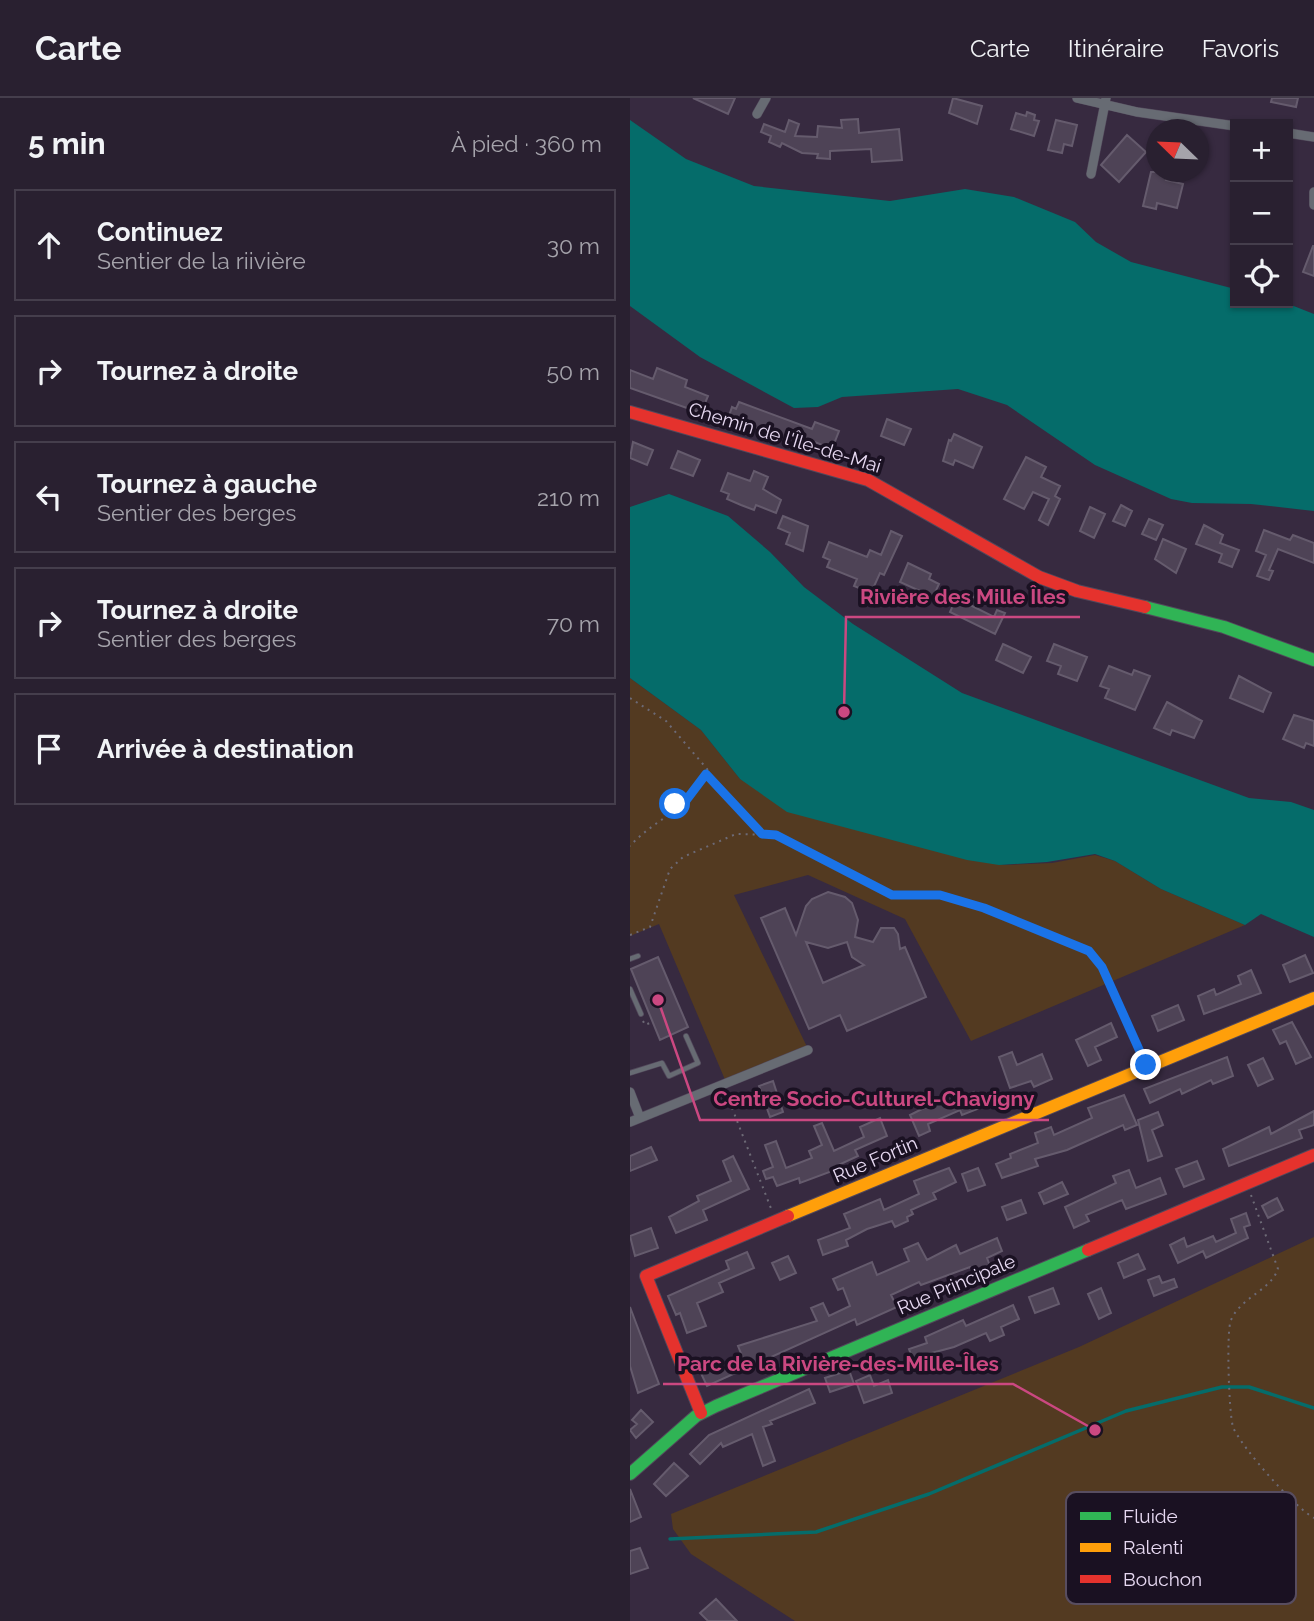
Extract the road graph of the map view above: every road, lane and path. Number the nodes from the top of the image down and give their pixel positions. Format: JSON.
{"nodes":[{"id":1,"x":766,"y":98,"type":"edge"},
{"id":2,"x":1077,"y":98,"type":"edge"},
{"id":3,"x":1105,"y":101,"type":"edge"},
{"id":4,"x":757,"y":114,"type":"dead end"},
{"id":5,"x":1230,"y":125,"type":"edge"},
{"id":6,"x":1293,"y":135,"type":"edge"},
{"id":7,"x":1314,"y":137,"type":"edge"},
{"id":8,"x":1091,"y":174,"type":"dead end"},
{"id":9,"x":1314,"y":192,"type":"edge"},
{"id":10,"x":1314,"y":205,"type":"edge"},
{"id":11,"x":630,"y":412,"type":"edge"},
{"id":12,"x":1314,"y":660,"type":"edge"},
{"id":13,"x":630,"y":698,"type":"edge"},
{"id":14,"x":706,"y":774,"type":"junction"},
{"id":15,"x":762,"y":834,"type":"junction"},
{"id":16,"x":630,"y":846,"type":"edge"},
{"id":17,"x":630,"y":935,"type":"edge"},
{"id":18,"x":638,"y":956,"type":"dead end"},
{"id":19,"x":630,"y":959,"type":"edge"},
{"id":20,"x":630,"y":989,"type":"edge"},
{"id":21,"x":1311,"y":1003,"type":"edge"},
{"id":22,"x":641,"y":1015,"type":"joint"},
{"id":23,"x":652,"y":1022,"type":"dead end"},
{"id":24,"x":686,"y":1036,"type":"dead end"},
{"id":25,"x":808,"y":1050,"type":"dead end"},
{"id":26,"x":1146,"y":1065,"type":"junction"},
{"id":27,"x":630,"y":1073,"type":"edge"},
{"id":28,"x":723,"y":1084,"type":"junction"},
{"id":29,"x":630,"y":1093,"type":"edge"},
{"id":30,"x":640,"y":1118,"type":"junction"},
{"id":31,"x":630,"y":1122,"type":"edge"},
{"id":32,"x":1314,"y":1155,"type":"edge"},
{"id":33,"x":1249,"y":1189,"type":"dead end"},
{"id":34,"x":776,"y":1221,"type":"junction"},
{"id":35,"x":702,"y":1413,"type":"junction"},
{"id":36,"x":630,"y":1474,"type":"edge"},
{"id":37,"x":1283,"y":1492,"type":"edge"},
{"id":38,"x":1296,"y":1507,"type":"edge"},
{"id":39,"x":1314,"y":1518,"type":"edge"}],
"edges":[{"from":1,"to":4,"type":"street"},
{"from":2,"to":3,"type":"street"},
{"from":3,"to":5,"type":"street"},
{"from":3,"to":8,"type":"street"},
{"from":6,"to":7,"type":"street"},
{"from":9,"to":10,"type":"street"},
{"from":11,"to":12,"type":"street","name":"Chemin de l'Île-de-Mai"},
{"from":13,"to":14,"type":"path"},
{"from":14,"to":15,"type":"path"},
{"from":14,"to":16,"type":"path"},
{"from":15,"to":17,"type":"path"},
{"from":15,"to":26,"type":"path"},
{"from":18,"to":19,"type":"lane"},
{"from":20,"to":22,"type":"lane"},
{"from":21,"to":26,"type":"street","name":"Rue Fortin"},
{"from":22,"to":23,"type":"path"},
{"from":24,"to":27,"type":"lane"},
{"from":25,"to":28,"type":"street"},
{"from":26,"to":34,"type":"street","name":"Rue Fortin"},
{"from":28,"to":30,"type":"street"},
{"from":28,"to":34,"type":"path"},
{"from":29,"to":30,"type":"street"},
{"from":30,"to":31,"type":"street"},
{"from":32,"to":35,"type":"street","name":"Rue Principale"},
{"from":33,"to":37,"type":"path"},
{"from":34,"to":35,"type":"street","name":"Rue Fortin"},
{"from":35,"to":36,"type":"street","name":"Rue Principale"},
{"from":38,"to":39,"type":"path"}]}
